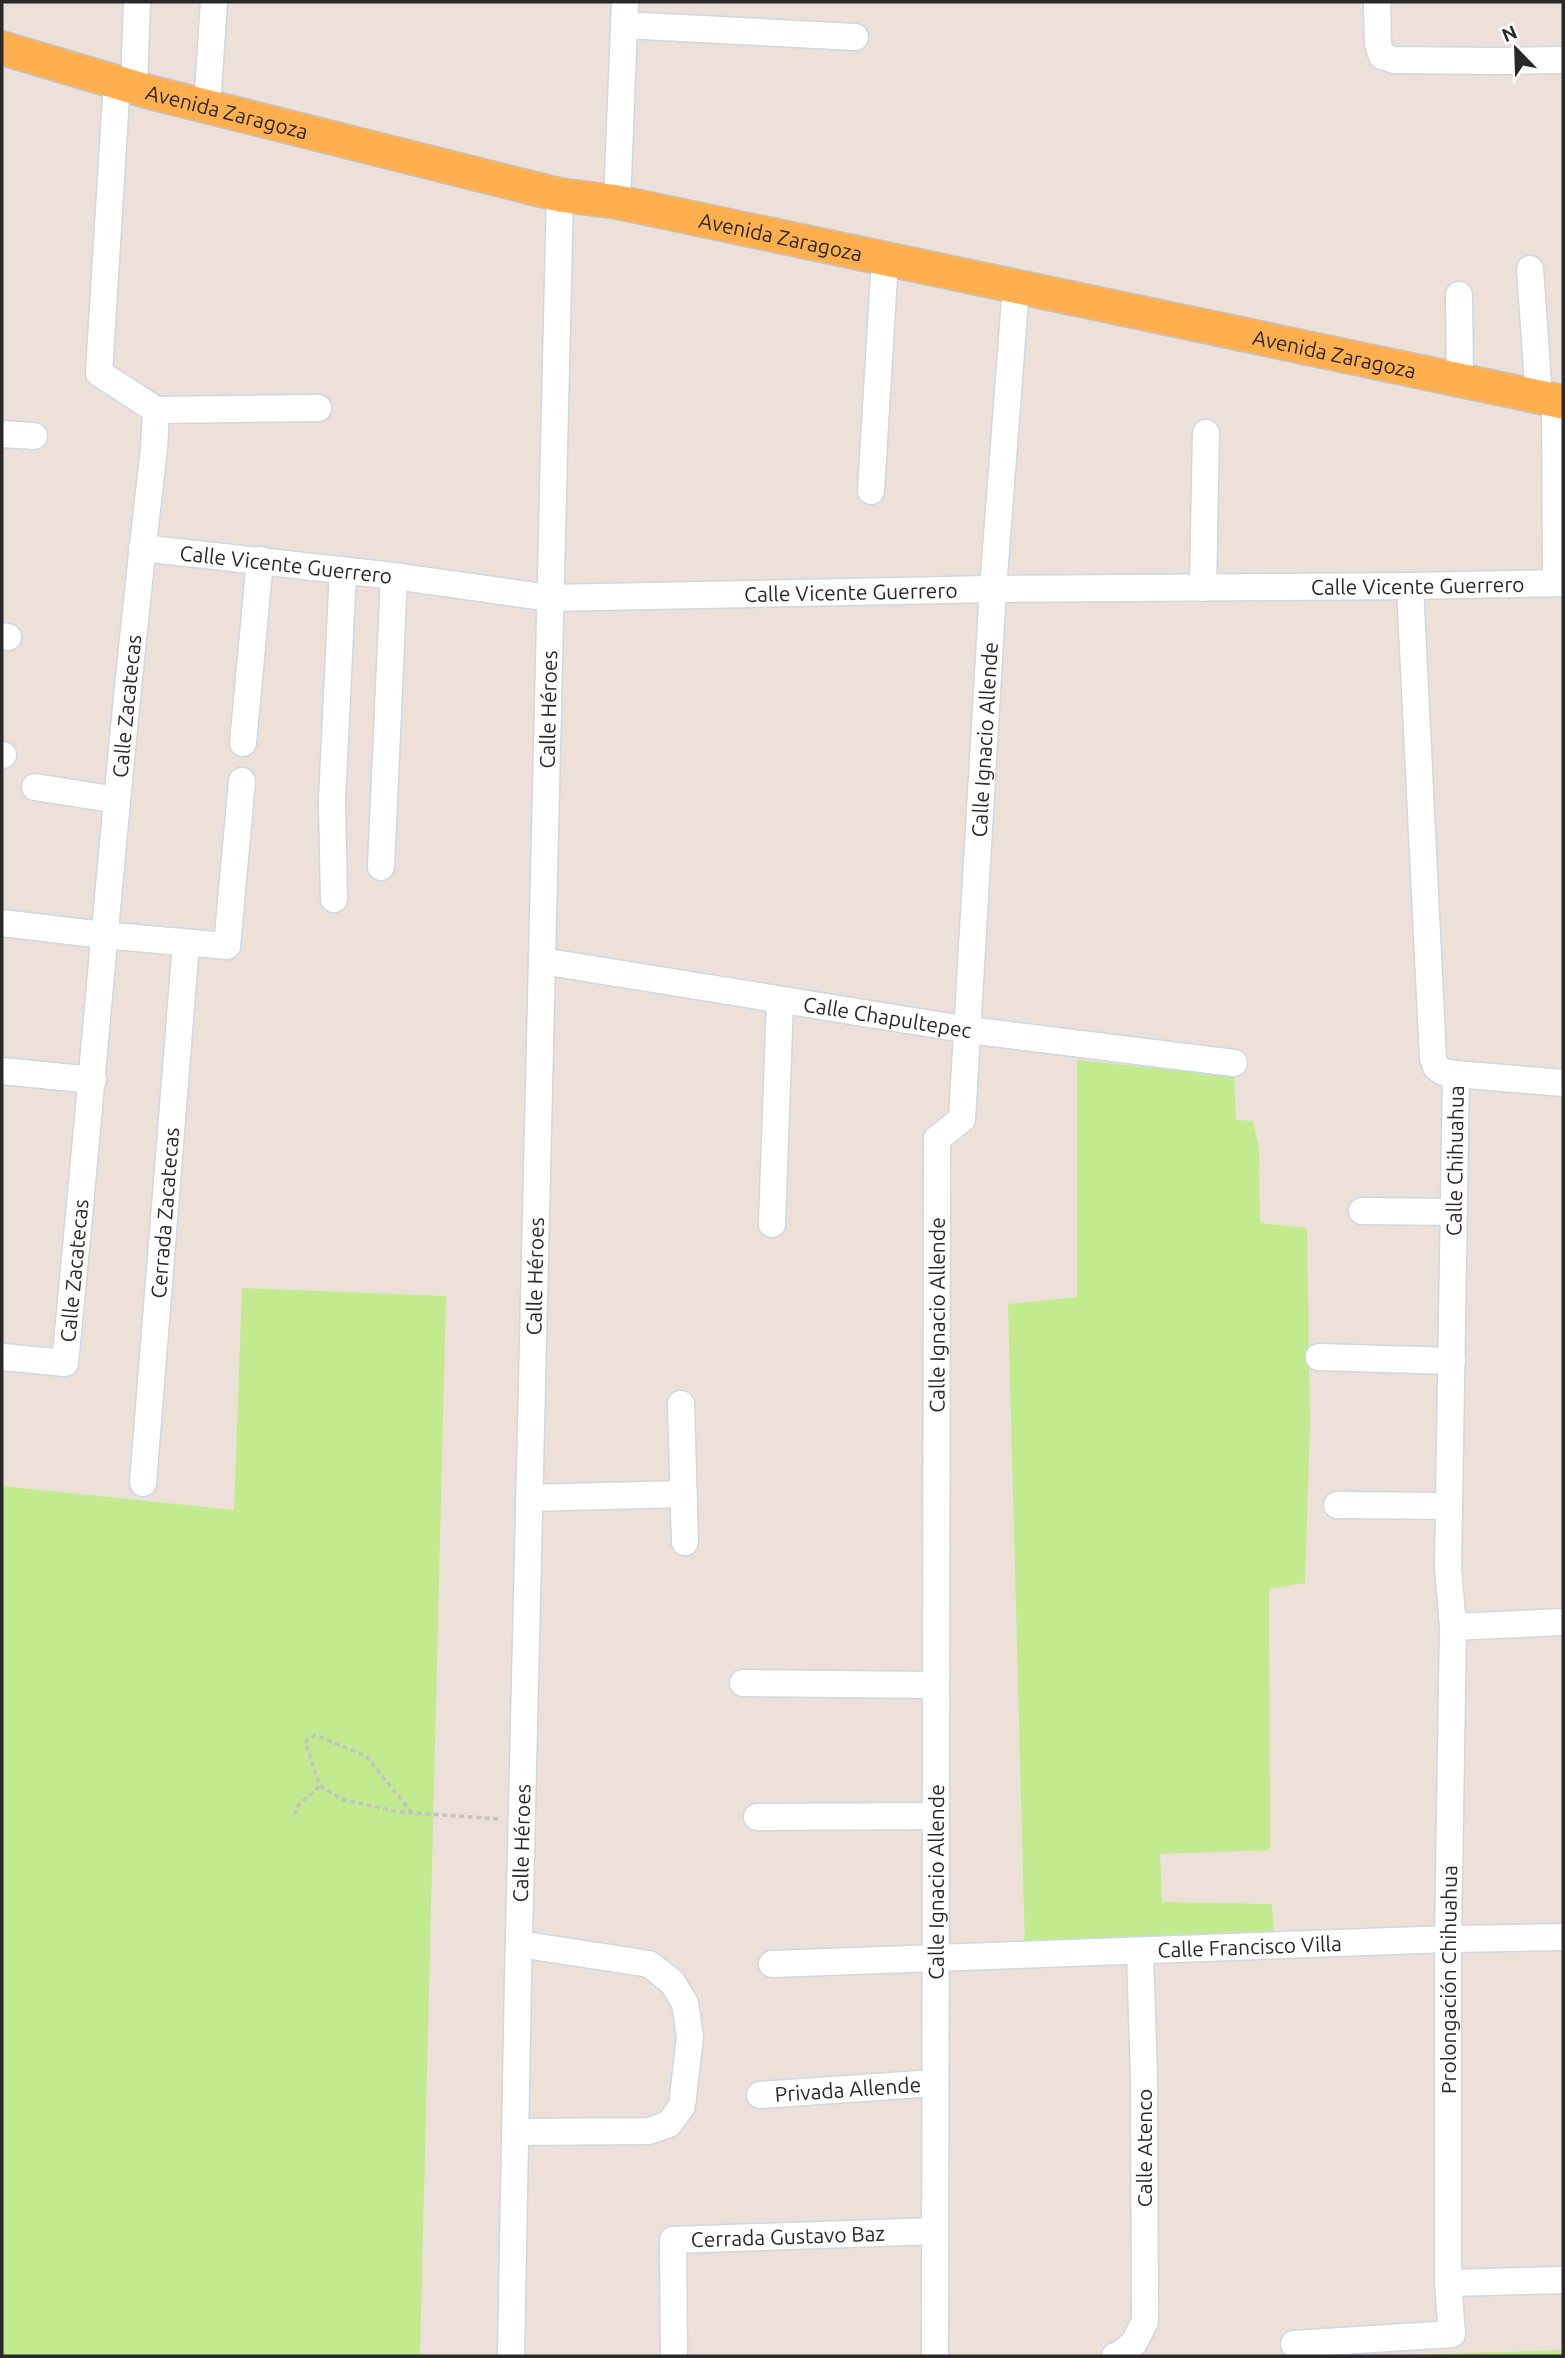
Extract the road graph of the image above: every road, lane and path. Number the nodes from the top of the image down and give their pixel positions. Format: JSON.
{"nodes":[{"id":1,"x":137,"y":2,"type":"edge"},
{"id":2,"x":214,"y":2,"type":"edge"},
{"id":3,"x":1377,"y":2,"type":"edge"},
{"id":4,"x":625,"y":14,"type":"edge"},
{"id":5,"x":855,"y":37,"type":"dead end"},
{"id":6,"x":2,"y":48,"type":"edge"},
{"id":7,"x":1563,"y":60,"type":"edge"},
{"id":8,"x":126,"y":83,"type":"junction"},
{"id":9,"x":207,"y":106,"type":"junction"},
{"id":10,"x":561,"y":195,"type":"junction"},
{"id":11,"x":617,"y":202,"type":"junction"},
{"id":12,"x":886,"y":259,"type":"junction"},
{"id":13,"x":1530,"y":269,"type":"dead end"},
{"id":14,"x":1016,"y":287,"type":"junction"},
{"id":15,"x":1460,"y":295,"type":"dead end"},
{"id":16,"x":1460,"y":380,"type":"junction"},
{"id":17,"x":1552,"y":400,"type":"edge"},
{"id":18,"x":318,"y":408,"type":"dead end"},
{"id":19,"x":156,"y":410,"type":"junction"},
{"id":20,"x":1206,"y":432,"type":"dead end"},
{"id":21,"x":2,"y":434,"type":"edge"},
{"id":22,"x":34,"y":436,"type":"dead end"},
{"id":23,"x":871,"y":491,"type":"dead end"},
{"id":24,"x":142,"y":548,"type":"junction"},
{"id":25,"x":260,"y":560,"type":"junction"},
{"id":26,"x":343,"y":570,"type":"junction"},
{"id":27,"x":394,"y":576,"type":"junction"},
{"id":28,"x":1560,"y":583,"type":"edge"},
{"id":29,"x":1410,"y":586,"type":"junction"},
{"id":30,"x":1203,"y":588,"type":"junction"},
{"id":31,"x":993,"y":589,"type":"junction"},
{"id":32,"x":550,"y":598,"type":"junction"},
{"id":33,"x":243,"y":743,"type":"dead end"},
{"id":34,"x":242,"y":781,"type":"dead end"},
{"id":35,"x":35,"y":787,"type":"dead end"},
{"id":36,"x":117,"y":800,"type":"junction"},
{"id":37,"x":381,"y":867,"type":"dead end"},
{"id":38,"x":334,"y":899,"type":"dead end"},
{"id":39,"x":2,"y":923,"type":"edge"},
{"id":40,"x":103,"y":935,"type":"junction"},
{"id":41,"x":186,"y":943,"type":"junction"},
{"id":42,"x":542,"y":961,"type":"junction"},
{"id":43,"x":780,"y":1000,"type":"junction"},
{"id":44,"x":969,"y":1030,"type":"junction"},
{"id":45,"x":1234,"y":1063,"type":"dead end"},
{"id":46,"x":2,"y":1071,"type":"edge"},
{"id":47,"x":1456,"y":1074,"type":"junction"},
{"id":48,"x":93,"y":1080,"type":"junction"},
{"id":49,"x":1563,"y":1083,"type":"edge"},
{"id":50,"x":1362,"y":1211,"type":"dead end"},
{"id":51,"x":1454,"y":1212,"type":"junction"},
{"id":52,"x":772,"y":1224,"type":"dead end"},
{"id":53,"x":2,"y":1357,"type":"edge"},
{"id":54,"x":1320,"y":1357,"type":"dead end"},
{"id":55,"x":1452,"y":1361,"type":"junction"},
{"id":56,"x":681,"y":1404,"type":"dead end"},
{"id":57,"x":143,"y":1483,"type":"dead end"},
{"id":58,"x":682,"y":1494,"type":"junction"},
{"id":59,"x":529,"y":1498,"type":"junction"},
{"id":60,"x":1337,"y":1505,"type":"dead end"},
{"id":61,"x":1449,"y":1506,"type":"junction"},
{"id":62,"x":685,"y":1542,"type":"dead end"},
{"id":63,"x":1563,"y":1622,"type":"edge"},
{"id":64,"x":1453,"y":1627,"type":"junction"},
{"id":65,"x":743,"y":1683,"type":"dead end"},
{"id":66,"x":936,"y":1685,"type":"junction"},
{"id":67,"x":320,"y":1786,"type":"junction"},
{"id":68,"x":412,"y":1813,"type":"junction"},
{"id":69,"x":294,"y":1815,"type":"dead end"},
{"id":70,"x":936,"y":1816,"type":"junction"},
{"id":71,"x":757,"y":1817,"type":"dead end"},
{"id":72,"x":521,"y":1819,"type":"junction"},
{"id":73,"x":1563,"y":1937,"type":"edge"},
{"id":74,"x":1448,"y":1939,"type":"junction"},
{"id":75,"x":519,"y":1944,"type":"junction"},
{"id":76,"x":1140,"y":1951,"type":"junction"},
{"id":77,"x":936,"y":1958,"type":"junction"},
{"id":78,"x":772,"y":1964,"type":"dead end"},
{"id":79,"x":935,"y":2083,"type":"junction"},
{"id":80,"x":760,"y":2095,"type":"dead end"},
{"id":81,"x":515,"y":2133,"type":"junction"},
{"id":82,"x":935,"y":2231,"type":"junction"},
{"id":83,"x":1563,"y":2280,"type":"edge"},
{"id":84,"x":1448,"y":2283,"type":"junction"},
{"id":85,"x":1294,"y":2344,"type":"dead end"},
{"id":86,"x":1124,"y":2350,"type":"edge"},
{"id":87,"x":511,"y":2356,"type":"edge"},
{"id":88,"x":674,"y":2356,"type":"edge"},
{"id":89,"x":935,"y":2356,"type":"edge"}],
"edges":[{"from":1,"to":8,"type":"street"},
{"from":2,"to":9,"type":"street"},
{"from":3,"to":7,"type":"street"},
{"from":4,"to":5,"type":"street"},
{"from":4,"to":11,"type":"street"},
{"from":6,"to":8,"type":"main road","name":"Avenida Zaragoza"},
{"from":8,"to":9,"type":"main road","name":"Avenida Zaragoza"},
{"from":8,"to":19,"type":"street"},
{"from":9,"to":10,"type":"main road","name":"Avenida Zaragoza"},
{"from":10,"to":11,"type":"main road","name":"Avenida Zaragoza"},
{"from":10,"to":32,"type":"street","name":"Calle Héroes"},
{"from":11,"to":12,"type":"main road","name":"Avenida Zaragoza"},
{"from":12,"to":14,"type":"main road","name":"Avenida Zaragoza"},
{"from":12,"to":23,"type":"street"},
{"from":13,"to":17,"type":"street"},
{"from":14,"to":16,"type":"main road","name":"Avenida Zaragoza"},
{"from":14,"to":31,"type":"street","name":"Calle Ignacio Allende"},
{"from":15,"to":16,"type":"street"},
{"from":16,"to":17,"type":"main road","name":"Avenida Zaragoza"},
{"from":17,"to":28,"type":"street"},
{"from":18,"to":19,"type":"street"},
{"from":19,"to":24,"type":"street","name":"Calle Zacatecas"},
{"from":20,"to":30,"type":"street"},
{"from":21,"to":22,"type":"street"},
{"from":24,"to":25,"type":"street","name":"Calle Vicente Guerrero"},
{"from":24,"to":36,"type":"street","name":"Calle Zacatecas"},
{"from":25,"to":26,"type":"street","name":"Calle Vicente Guerrero"},
{"from":25,"to":33,"type":"street"},
{"from":26,"to":27,"type":"street","name":"Calle Vicente Guerrero"},
{"from":26,"to":38,"type":"street"},
{"from":27,"to":32,"type":"street","name":"Calle Vicente Guerrero"},
{"from":27,"to":37,"type":"street"},
{"from":28,"to":29,"type":"street","name":"Calle Vicente Guerrero"},
{"from":29,"to":30,"type":"street","name":"Calle Vicente Guerrero"},
{"from":29,"to":47,"type":"street","name":"Calle Chihuahua"},
{"from":30,"to":31,"type":"street","name":"Calle Vicente Guerrero"},
{"from":31,"to":32,"type":"street","name":"Calle Vicente Guerrero"},
{"from":31,"to":44,"type":"street","name":"Calle Ignacio Allende"},
{"from":32,"to":42,"type":"street","name":"Calle Héroes"},
{"from":34,"to":41,"type":"street"},
{"from":35,"to":36,"type":"street"},
{"from":36,"to":40,"type":"street","name":"Calle Zacatecas"},
{"from":39,"to":40,"type":"street"},
{"from":40,"to":41,"type":"street"},
{"from":40,"to":48,"type":"street","name":"Calle Zacatecas"},
{"from":41,"to":57,"type":"street","name":"Cerrada Zacatecas"},
{"from":42,"to":43,"type":"street","name":"Calle Chapultepec"},
{"from":42,"to":59,"type":"street","name":"Calle Héroes"},
{"from":43,"to":44,"type":"street","name":"Calle Chapultepec"},
{"from":43,"to":52,"type":"street"},
{"from":44,"to":45,"type":"street","name":"Calle Chapultepec"},
{"from":44,"to":66,"type":"street","name":"Calle Ignacio Allende"},
{"from":46,"to":48,"type":"street"},
{"from":47,"to":49,"type":"street"},
{"from":47,"to":51,"type":"street","name":"Calle Chihuahua"},
{"from":48,"to":53,"type":"street","name":"Calle Zacatecas"},
{"from":50,"to":51,"type":"street"},
{"from":51,"to":55,"type":"street","name":"Calle Chihuahua"},
{"from":54,"to":55,"type":"street"},
{"from":55,"to":61,"type":"street","name":"Calle Chihuahua"},
{"from":56,"to":58,"type":"street"},
{"from":58,"to":59,"type":"street"},
{"from":58,"to":62,"type":"street"},
{"from":59,"to":72,"type":"street","name":"Calle Héroes"},
{"from":60,"to":61,"type":"street"},
{"from":61,"to":64,"type":"street","name":"Calle Chihuahua"},
{"from":63,"to":64,"type":"street"},
{"from":64,"to":74,"type":"street","name":"Prolongación Chihuahua"},
{"from":65,"to":66,"type":"street"},
{"from":66,"to":70,"type":"street","name":"Calle Ignacio Allende"},
{"from":67,"to":68,"type":"path"},
{"from":67,"to":68,"type":"path"},
{"from":67,"to":69,"type":"path"},
{"from":68,"to":72,"type":"path"},
{"from":70,"to":71,"type":"street"},
{"from":70,"to":77,"type":"street","name":"Calle Ignacio Allende"},
{"from":72,"to":75,"type":"street","name":"Calle Héroes"},
{"from":73,"to":74,"type":"street","name":"Calle Francisco Villa"},
{"from":74,"to":76,"type":"street","name":"Calle Francisco Villa"},
{"from":74,"to":84,"type":"street","name":"Prolongación Chihuahua"},
{"from":75,"to":81,"type":"street","name":"Calle Héroes"},
{"from":75,"to":81,"type":"street"},
{"from":76,"to":77,"type":"street","name":"Calle Francisco Villa"},
{"from":76,"to":86,"type":"street","name":"Calle Atenco"},
{"from":77,"to":78,"type":"street","name":"Calle Francisco Villa"},
{"from":77,"to":79,"type":"street","name":"Calle Ignacio Allende"},
{"from":79,"to":80,"type":"street","name":"Privada Allende"},
{"from":79,"to":82,"type":"street","name":"Calle Ignacio Allende"},
{"from":81,"to":87,"type":"street","name":"Calle Héroes"},
{"from":82,"to":88,"type":"street","name":"Cerrada Gustavo Baz"},
{"from":82,"to":89,"type":"street","name":"Calle Ignacio Allende"},
{"from":83,"to":84,"type":"street"},
{"from":84,"to":85,"type":"street","name":"Prolongación Chihuahua"}]}
